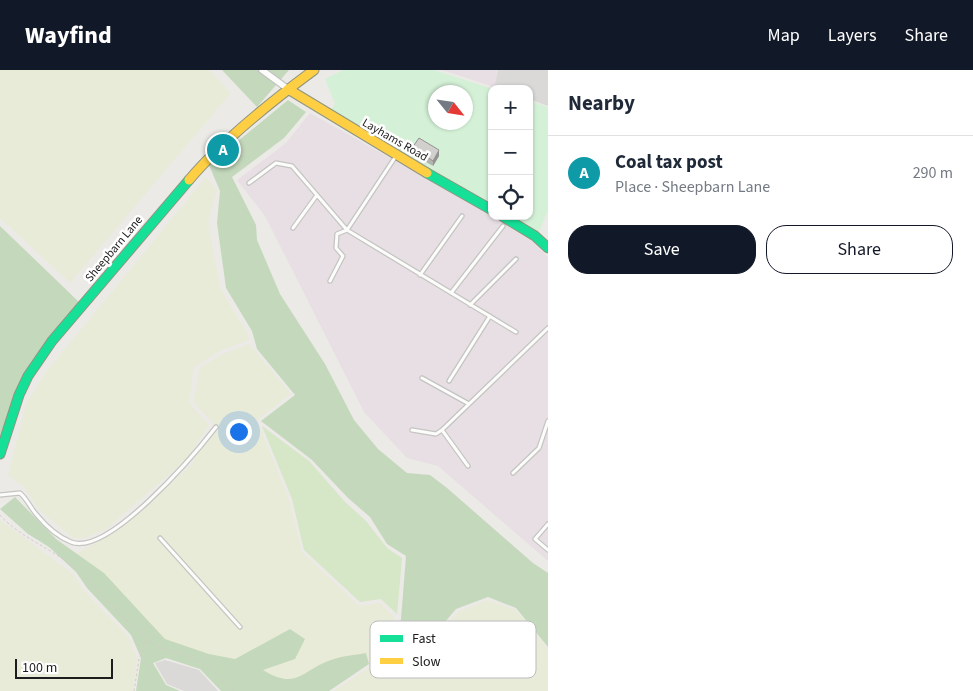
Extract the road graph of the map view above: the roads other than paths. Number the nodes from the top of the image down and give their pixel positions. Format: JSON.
{"nodes":[{"id":1,"x":262,"y":70,"type":"edge"},
{"id":2,"x":314,"y":70,"type":"edge"},
{"id":3,"x":288,"y":89,"type":"junction"},
{"id":4,"x":325,"y":102,"type":"dead end"},
{"id":5,"x":320,"y":110,"type":"junction"},
{"id":6,"x":396,"y":155,"type":"junction"},
{"id":7,"x":248,"y":183,"type":"dead end"},
{"id":8,"x":317,"y":195,"type":"junction"},
{"id":9,"x":488,"y":208,"type":"edge"},
{"id":10,"x":462,"y":216,"type":"dead end"},
{"id":11,"x":502,"y":221,"type":"edge"},
{"id":12,"x":292,"y":228,"type":"dead end"},
{"id":13,"x":347,"y":230,"type":"junction"},
{"id":14,"x":548,"y":248,"type":"edge"},
{"id":15,"x":516,"y":259,"type":"dead end"},
{"id":16,"x":420,"y":274,"type":"junction"},
{"id":17,"x":330,"y":281,"type":"dead end"},
{"id":18,"x":451,"y":293,"type":"junction"},
{"id":19,"x":470,"y":305,"type":"junction"},
{"id":20,"x":490,"y":316,"type":"junction"},
{"id":21,"x":548,"y":328,"type":"edge"},
{"id":22,"x":516,"y":332,"type":"dead end"},
{"id":23,"x":422,"y":378,"type":"dead end"},
{"id":24,"x":449,"y":381,"type":"dead end"},
{"id":25,"x":468,"y":404,"type":"junction"},
{"id":26,"x":548,"y":421,"type":"edge"},
{"id":27,"x":216,"y":427,"type":"dead end"},
{"id":28,"x":412,"y":430,"type":"dead end"},
{"id":29,"x":442,"y":430,"type":"junction"},
{"id":30,"x":0,"y":454,"type":"edge"},
{"id":31,"x":468,"y":466,"type":"dead end"},
{"id":32,"x":513,"y":472,"type":"dead end"},
{"id":33,"x":0,"y":495,"type":"edge"},
{"id":34,"x":548,"y":524,"type":"edge"},
{"id":35,"x":160,"y":538,"type":"dead end"},
{"id":36,"x":548,"y":550,"type":"edge"},
{"id":37,"x":240,"y":627,"type":"dead end"}],
"edges":[{"from":1,"to":3,"type":"street"},
{"from":2,"to":3,"type":"street","name":"Sheepbarn Lane"},
{"from":3,"to":5,"type":"street","name":"Layhams Road"},
{"from":3,"to":30,"type":"street","name":"Sheepbarn Lane"},
{"from":4,"to":5,"type":"lane"},
{"from":5,"to":6,"type":"street","name":"Layhams Road"},
{"from":6,"to":9,"type":"street","name":"Layhams Road"},
{"from":6,"to":13,"type":"lane"},
{"from":7,"to":8,"type":"lane"},
{"from":8,"to":12,"type":"lane"},
{"from":8,"to":13,"type":"lane"},
{"from":10,"to":16,"type":"lane"},
{"from":11,"to":14,"type":"street"},
{"from":11,"to":18,"type":"lane"},
{"from":13,"to":16,"type":"lane"},
{"from":13,"to":17,"type":"lane"},
{"from":15,"to":19,"type":"lane"},
{"from":16,"to":18,"type":"lane"},
{"from":18,"to":19,"type":"lane"},
{"from":19,"to":20,"type":"lane"},
{"from":20,"to":22,"type":"lane"},
{"from":20,"to":24,"type":"lane"},
{"from":21,"to":25,"type":"lane"},
{"from":23,"to":25,"type":"lane"},
{"from":25,"to":29,"type":"lane"},
{"from":26,"to":32,"type":"lane"},
{"from":27,"to":33,"type":"lane"},
{"from":28,"to":29,"type":"lane"},
{"from":29,"to":31,"type":"lane"},
{"from":34,"to":36,"type":"lane"},
{"from":35,"to":37,"type":"lane"}]}
